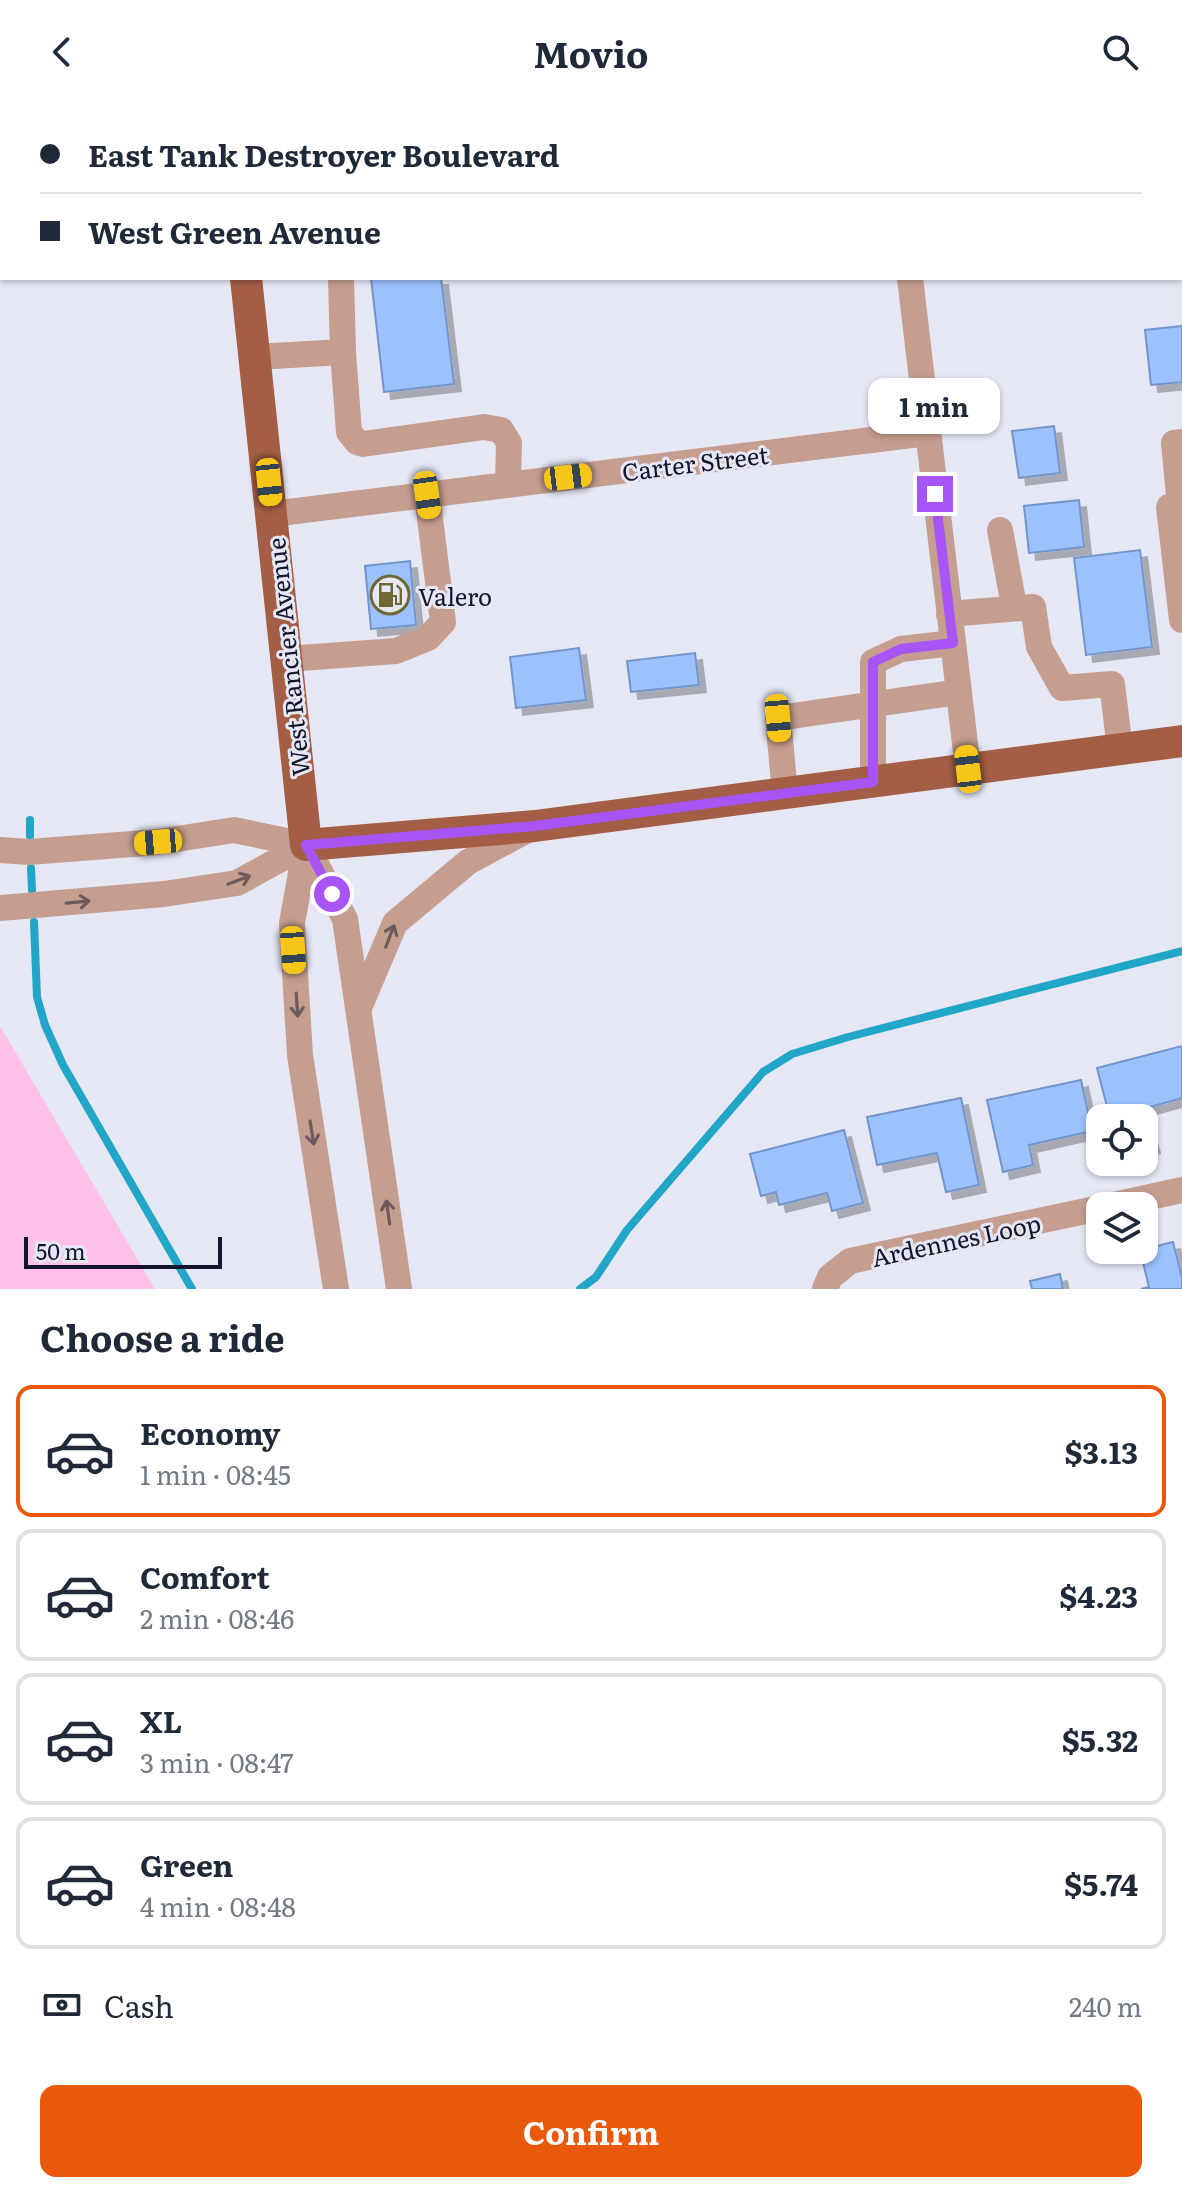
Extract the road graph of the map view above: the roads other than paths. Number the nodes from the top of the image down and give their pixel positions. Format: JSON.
{"nodes":[{"id":1,"x":246,"y":280,"type":"edge"},
{"id":2,"x":341,"y":280,"type":"edge"},
{"id":3,"x":910,"y":280,"type":"edge"},
{"id":4,"x":343,"y":352,"type":"junction"},
{"id":5,"x":255,"y":357,"type":"junction"},
{"id":6,"x":928,"y":433,"type":"junction"},
{"id":7,"x":1178,"y":442,"type":"edge"},
{"id":8,"x":508,"y":485,"type":"junction"},
{"id":9,"x":427,"y":495,"type":"junction"},
{"id":10,"x":1181,"y":506,"type":"edge"},
{"id":11,"x":272,"y":514,"type":"junction"},
{"id":12,"x":1000,"y":530,"type":"dead end"},
{"id":13,"x":1014,"y":606,"type":"junction"},
{"id":14,"x":949,"y":614,"type":"junction"},
{"id":15,"x":1182,"y":620,"type":"edge"},
{"id":16,"x":953,"y":643,"type":"junction"},
{"id":17,"x":287,"y":659,"type":"junction"},
{"id":18,"x":959,"y":692,"type":"junction"},
{"id":19,"x":873,"y":704,"type":"junction"},
{"id":20,"x":1182,"y":741,"type":"edge"},
{"id":21,"x":1120,"y":749,"type":"junction"},
{"id":22,"x":968,"y":769,"type":"junction"},
{"id":23,"x":873,"y":782,"type":"junction"},
{"id":24,"x":785,"y":793,"type":"junction"},
{"id":25,"x":535,"y":826,"type":"junction"},
{"id":26,"x":306,"y":845,"type":"junction"},
{"id":27,"x":0,"y":850,"type":"edge"},
{"id":28,"x":0,"y":908,"type":"edge"},
{"id":29,"x":359,"y":1008,"type":"junction"},
{"id":30,"x":1182,"y":1190,"type":"edge"},
{"id":31,"x":1158,"y":1195,"type":"edge"},
{"id":32,"x":1086,"y":1211,"type":"edge"},
{"id":33,"x":336,"y":1289,"type":"edge"},
{"id":34,"x":399,"y":1289,"type":"edge"},
{"id":35,"x":825,"y":1289,"type":"edge"}],
"edges":[{"from":1,"to":5,"type":"main road","name":"West Rancier Avenue"},
{"from":2,"to":4,"type":"street"},
{"from":3,"to":6,"type":"street"},
{"from":4,"to":5,"type":"street"},
{"from":4,"to":8,"type":"street"},
{"from":5,"to":11,"type":"main road","name":"West Rancier Avenue"},
{"from":6,"to":8,"type":"street","name":"Carter Street"},
{"from":6,"to":14,"type":"street"},
{"from":7,"to":10,"type":"street"},
{"from":8,"to":9,"type":"street","name":"Carter Street"},
{"from":9,"to":11,"type":"street","name":"Carter Street"},
{"from":9,"to":17,"type":"street"},
{"from":10,"to":15,"type":"street"},
{"from":11,"to":17,"type":"main road","name":"West Rancier Avenue"},
{"from":12,"to":13,"type":"street"},
{"from":13,"to":14,"type":"street"},
{"from":13,"to":21,"type":"street"},
{"from":14,"to":16,"type":"street"},
{"from":16,"to":18,"type":"street"},
{"from":16,"to":19,"type":"street"},
{"from":17,"to":26,"type":"main road","name":"West Rancier Avenue"},
{"from":18,"to":19,"type":"street"},
{"from":18,"to":22,"type":"street"},
{"from":19,"to":23,"type":"street"},
{"from":19,"to":24,"type":"street"},
{"from":20,"to":21,"type":"main road"},
{"from":21,"to":22,"type":"main road"},
{"from":22,"to":23,"type":"main road"},
{"from":23,"to":24,"type":"main road"},
{"from":24,"to":25,"type":"main road"},
{"from":25,"to":26,"type":"main road"},
{"from":29,"to":25,"type":"street","one_way":true},
{"from":26,"to":27,"type":"street"},
{"from":28,"to":26,"type":"street","one_way":true},
{"from":26,"to":29,"type":"street"},
{"from":26,"to":33,"type":"street","one_way":true},
{"from":34,"to":29,"type":"street","one_way":true},
{"from":30,"to":31,"type":"street"},
{"from":32,"to":35,"type":"street","name":"Ardennes Loop"}]}
